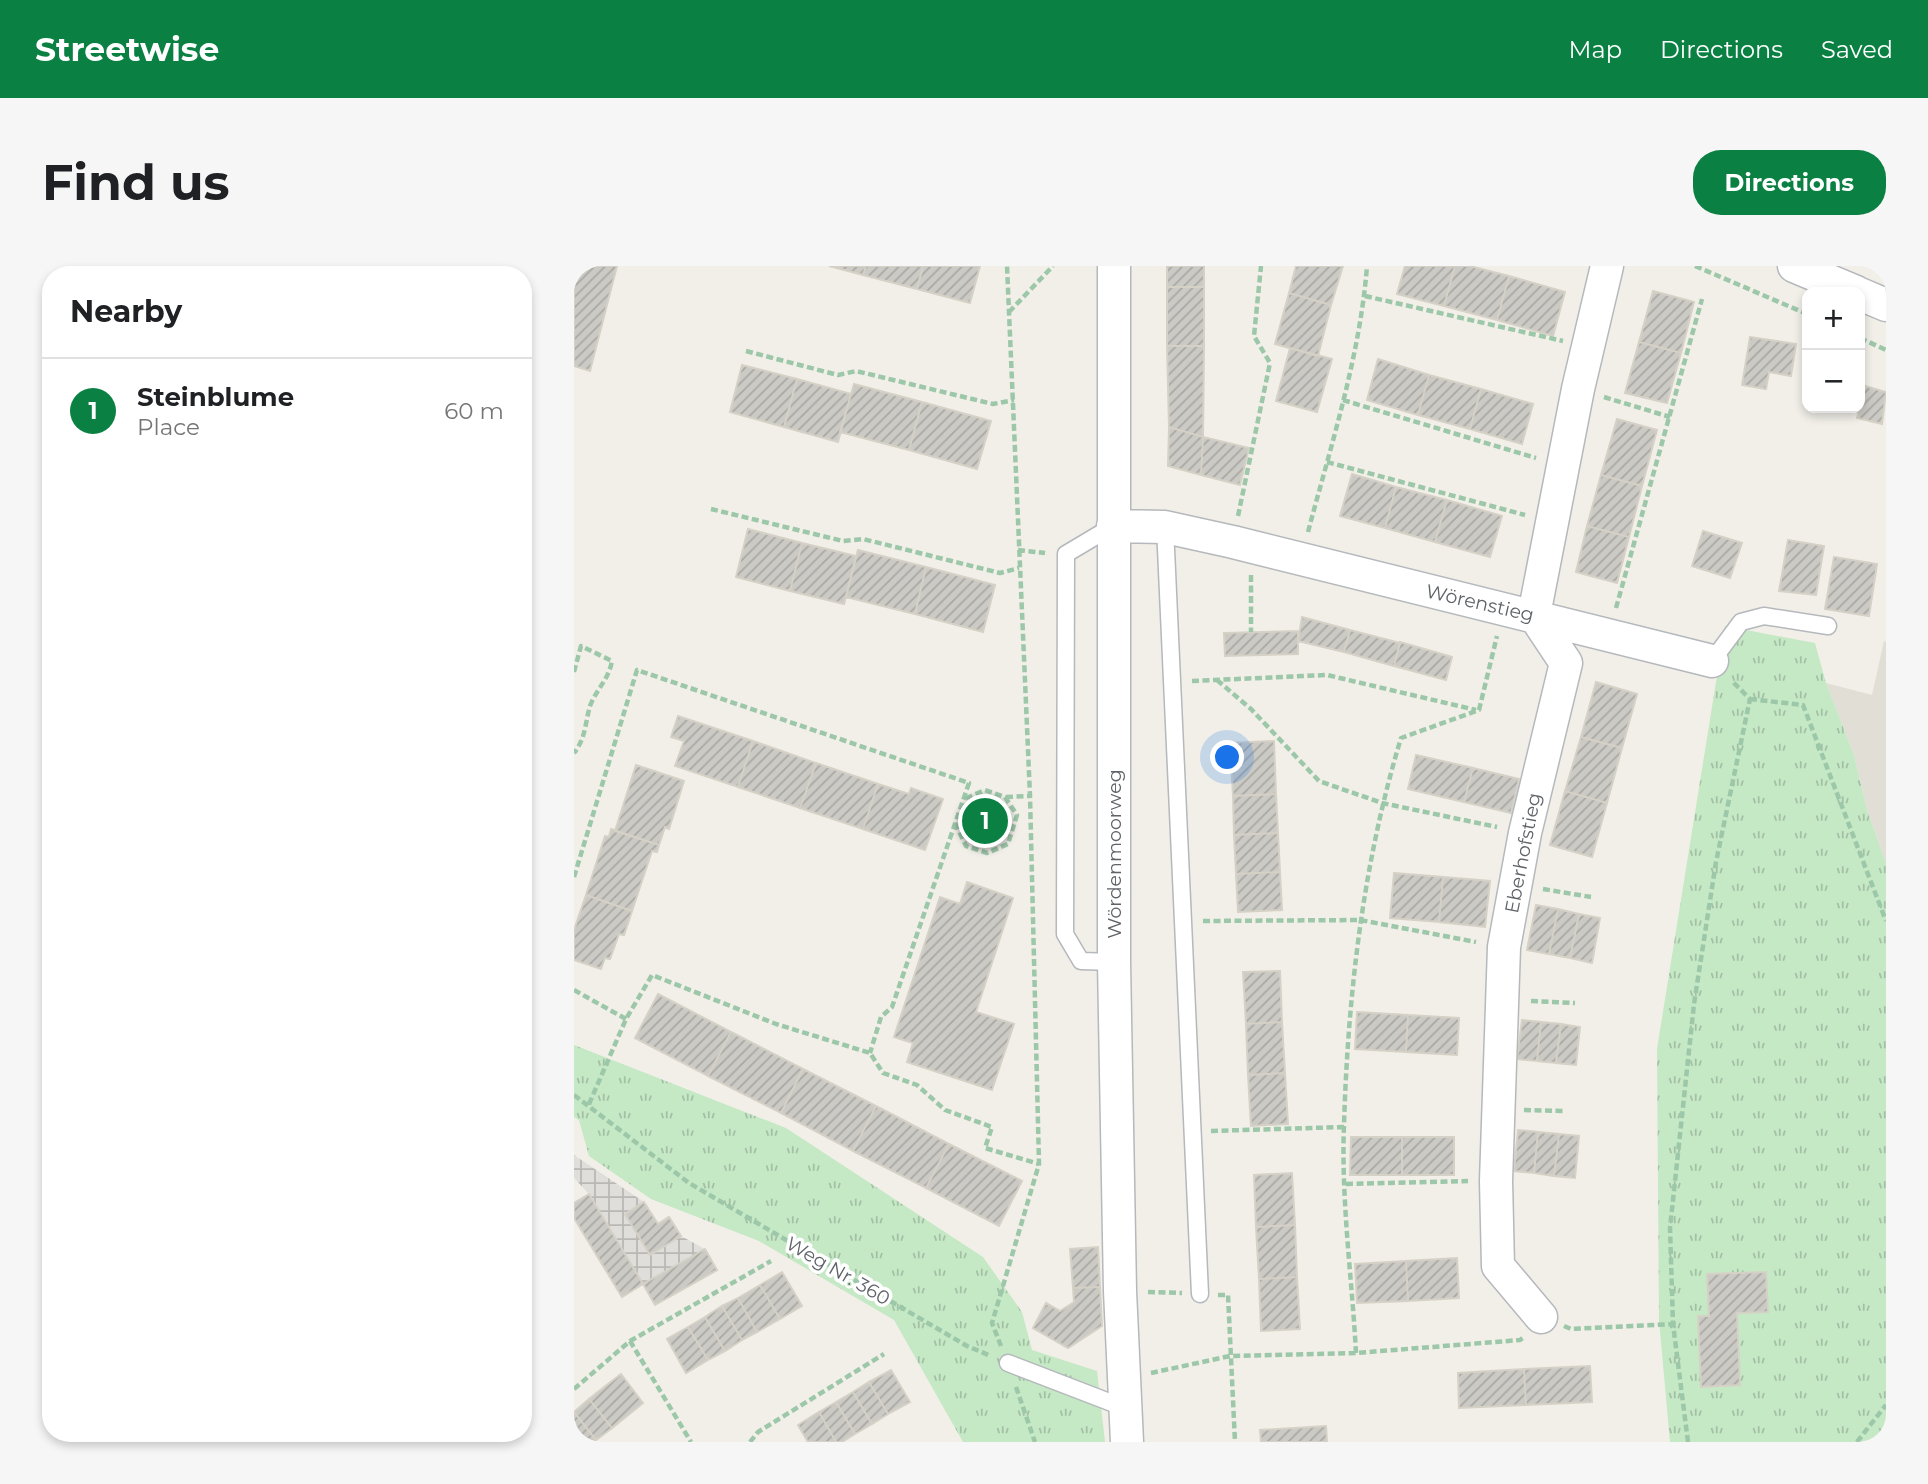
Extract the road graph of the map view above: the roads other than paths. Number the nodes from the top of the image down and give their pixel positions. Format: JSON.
{"nodes":[{"id":1,"x":1114,"y":266,"type":"edge"},
{"id":2,"x":1607,"y":266,"type":"edge"},
{"id":3,"x":1794,"y":266,"type":"edge"},
{"id":4,"x":1844,"y":287,"type":"edge"},
{"id":5,"x":1865,"y":296,"type":"edge"},
{"id":6,"x":1886,"y":305,"type":"edge"},
{"id":7,"x":1113,"y":526,"type":"junction"},
{"id":8,"x":1165,"y":527,"type":"junction"},
{"id":9,"x":1519,"y":612,"type":"junction"},
{"id":10,"x":1828,"y":626,"type":"dead end"},
{"id":11,"x":1712,"y":661,"type":"joint"},
{"id":12,"x":1114,"y":962,"type":"junction"},
{"id":13,"x":1200,"y":1294,"type":"road end"},
{"id":14,"x":1541,"y":1317,"type":"road end"},
{"id":15,"x":1007,"y":1363,"type":"road end"},
{"id":16,"x":1124,"y":1393,"type":"junction"},
{"id":17,"x":1128,"y":1442,"type":"edge"}],
"edges":[{"from":1,"to":7,"type":"street","name":"Wördenmoorweg"},
{"from":2,"to":9,"type":"street"},
{"from":3,"to":4,"type":"street"},
{"from":5,"to":6,"type":"street"},
{"from":7,"to":8,"type":"street","name":"Wörenstieg"},
{"from":7,"to":12,"type":"street","name":"Wördenmoorweg"},
{"from":7,"to":12,"type":"lane"},
{"from":8,"to":9,"type":"street","name":"Wörenstieg"},
{"from":8,"to":13,"type":"lane"},
{"from":9,"to":11,"type":"street","name":"Wörenstieg"},
{"from":9,"to":14,"type":"street","name":"Eberhofstieg"},
{"from":10,"to":11,"type":"lane"},
{"from":12,"to":16,"type":"street","name":"Wördenmoorweg"},
{"from":15,"to":16,"type":"lane"},
{"from":16,"to":17,"type":"street","name":"Wördenmoorweg"}]}
